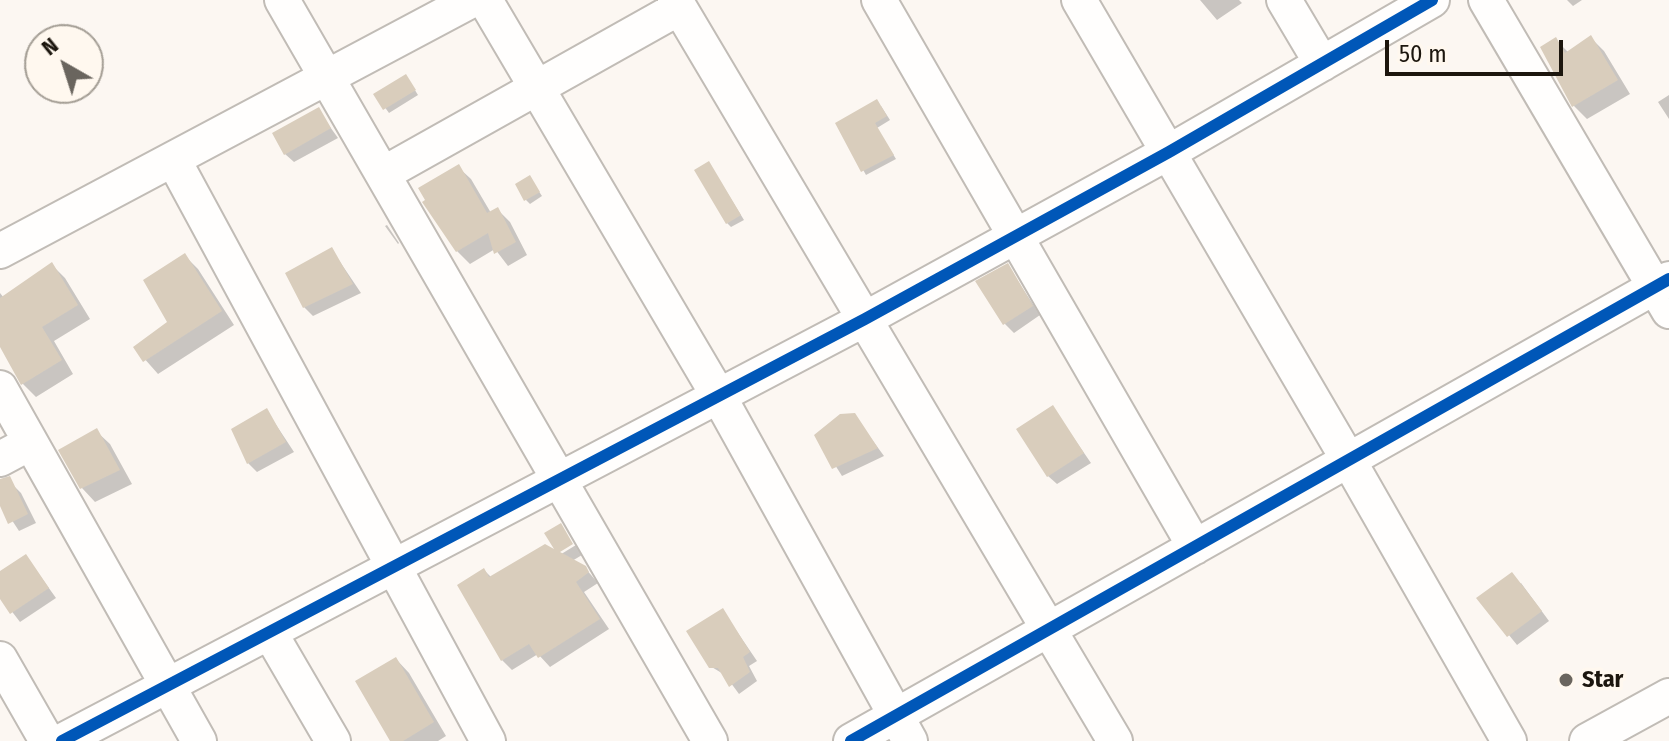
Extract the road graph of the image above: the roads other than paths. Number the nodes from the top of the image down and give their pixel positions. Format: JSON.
{"nodes":[{"id":1,"x":282,"y":0,"type":"edge"},
{"id":2,"x":473,"y":0,"type":"edge"},
{"id":3,"x":879,"y":0,"type":"edge"},
{"id":4,"x":1079,"y":0,"type":"edge"},
{"id":5,"x":1284,"y":0,"type":"edge"},
{"id":6,"x":1432,"y":0,"type":"edge"},
{"id":7,"x":1486,"y":0,"type":"edge"},
{"id":8,"x":677,"y":4,"type":"edge"},
{"id":9,"x":1322,"y":64,"type":"junction"},
{"id":10,"x":327,"y":77,"type":"junction"},
{"id":11,"x":537,"y":88,"type":"junction"},
{"id":12,"x":1169,"y":152,"type":"junction"},
{"id":13,"x":173,"y":159,"type":"junction"},
{"id":14,"x":383,"y":174,"type":"junction"},
{"id":15,"x":1016,"y":235,"type":"junction"},
{"id":16,"x":0,"y":251,"type":"edge"},
{"id":17,"x":1664,"y":292,"type":"edge"},
{"id":18,"x":865,"y":319,"type":"junction"},
{"id":19,"x":0,"y":388,"type":"edge"},
{"id":20,"x":718,"y":395,"type":"junction"},
{"id":21,"x":30,"y":443,"type":"junction"},
{"id":22,"x":0,"y":459,"type":"edge"},
{"id":23,"x":1349,"y":461,"type":"junction"},
{"id":24,"x":560,"y":477,"type":"junction"},
{"id":25,"x":1195,"y":547,"type":"junction"},
{"id":26,"x":393,"y":567,"type":"junction"},
{"id":27,"x":1049,"y":629,"type":"junction"},
{"id":28,"x":270,"y":633,"type":"junction"},
{"id":29,"x":0,"y":659,"type":"edge"},
{"id":30,"x":169,"y":687,"type":"junction"},
{"id":31,"x":1669,"y":696,"type":"edge"},
{"id":32,"x":903,"y":728,"type":"edge"},
{"id":33,"x":47,"y":741,"type":"edge"},
{"id":34,"x":62,"y":741,"type":"edge"},
{"id":35,"x":199,"y":741,"type":"edge"},
{"id":36,"x":333,"y":741,"type":"edge"},
{"id":37,"x":488,"y":741,"type":"edge"},
{"id":38,"x":710,"y":741,"type":"edge"},
{"id":39,"x":851,"y":741,"type":"edge"},
{"id":40,"x":1115,"y":741,"type":"edge"},
{"id":41,"x":1509,"y":741,"type":"edge"},
{"id":42,"x":1587,"y":741,"type":"edge"}],
"edges":[{"from":1,"to":10,"type":"street"},
{"from":2,"to":10,"type":"street"},
{"from":2,"to":11,"type":"street"},
{"from":3,"to":15,"type":"street"},
{"from":4,"to":12,"type":"street"},
{"from":5,"to":9,"type":"street"},
{"from":6,"to":9,"type":"street"},
{"from":7,"to":17,"type":"street"},
{"from":8,"to":11,"type":"street"},
{"from":8,"to":18,"type":"street"},
{"from":9,"to":12,"type":"street"},
{"from":10,"to":13,"type":"street"},
{"from":10,"to":14,"type":"street"},
{"from":11,"to":14,"type":"street"},
{"from":11,"to":20,"type":"street"},
{"from":12,"to":15,"type":"street"},
{"from":12,"to":23,"type":"street"},
{"from":13,"to":16,"type":"street"},
{"from":13,"to":26,"type":"street"},
{"from":14,"to":24,"type":"street"},
{"from":15,"to":18,"type":"street"},
{"from":15,"to":25,"type":"street"},
{"from":17,"to":23,"type":"street"},
{"from":18,"to":20,"type":"street"},
{"from":18,"to":27,"type":"street"},
{"from":19,"to":21,"type":"street"},
{"from":20,"to":24,"type":"street"},
{"from":20,"to":32,"type":"street"},
{"from":21,"to":22,"type":"street"},
{"from":21,"to":30,"type":"street"},
{"from":23,"to":25,"type":"street"},
{"from":23,"to":41,"type":"street"},
{"from":24,"to":26,"type":"street"},
{"from":24,"to":38,"type":"street"},
{"from":25,"to":27,"type":"street"},
{"from":26,"to":28,"type":"street"},
{"from":26,"to":37,"type":"street"},
{"from":27,"to":32,"type":"street"},
{"from":27,"to":40,"type":"street"},
{"from":28,"to":30,"type":"street"},
{"from":28,"to":36,"type":"street"},
{"from":29,"to":33,"type":"street"},
{"from":30,"to":34,"type":"street"},
{"from":30,"to":35,"type":"street"},
{"from":31,"to":42,"type":"street"},
{"from":32,"to":39,"type":"street"}]}
